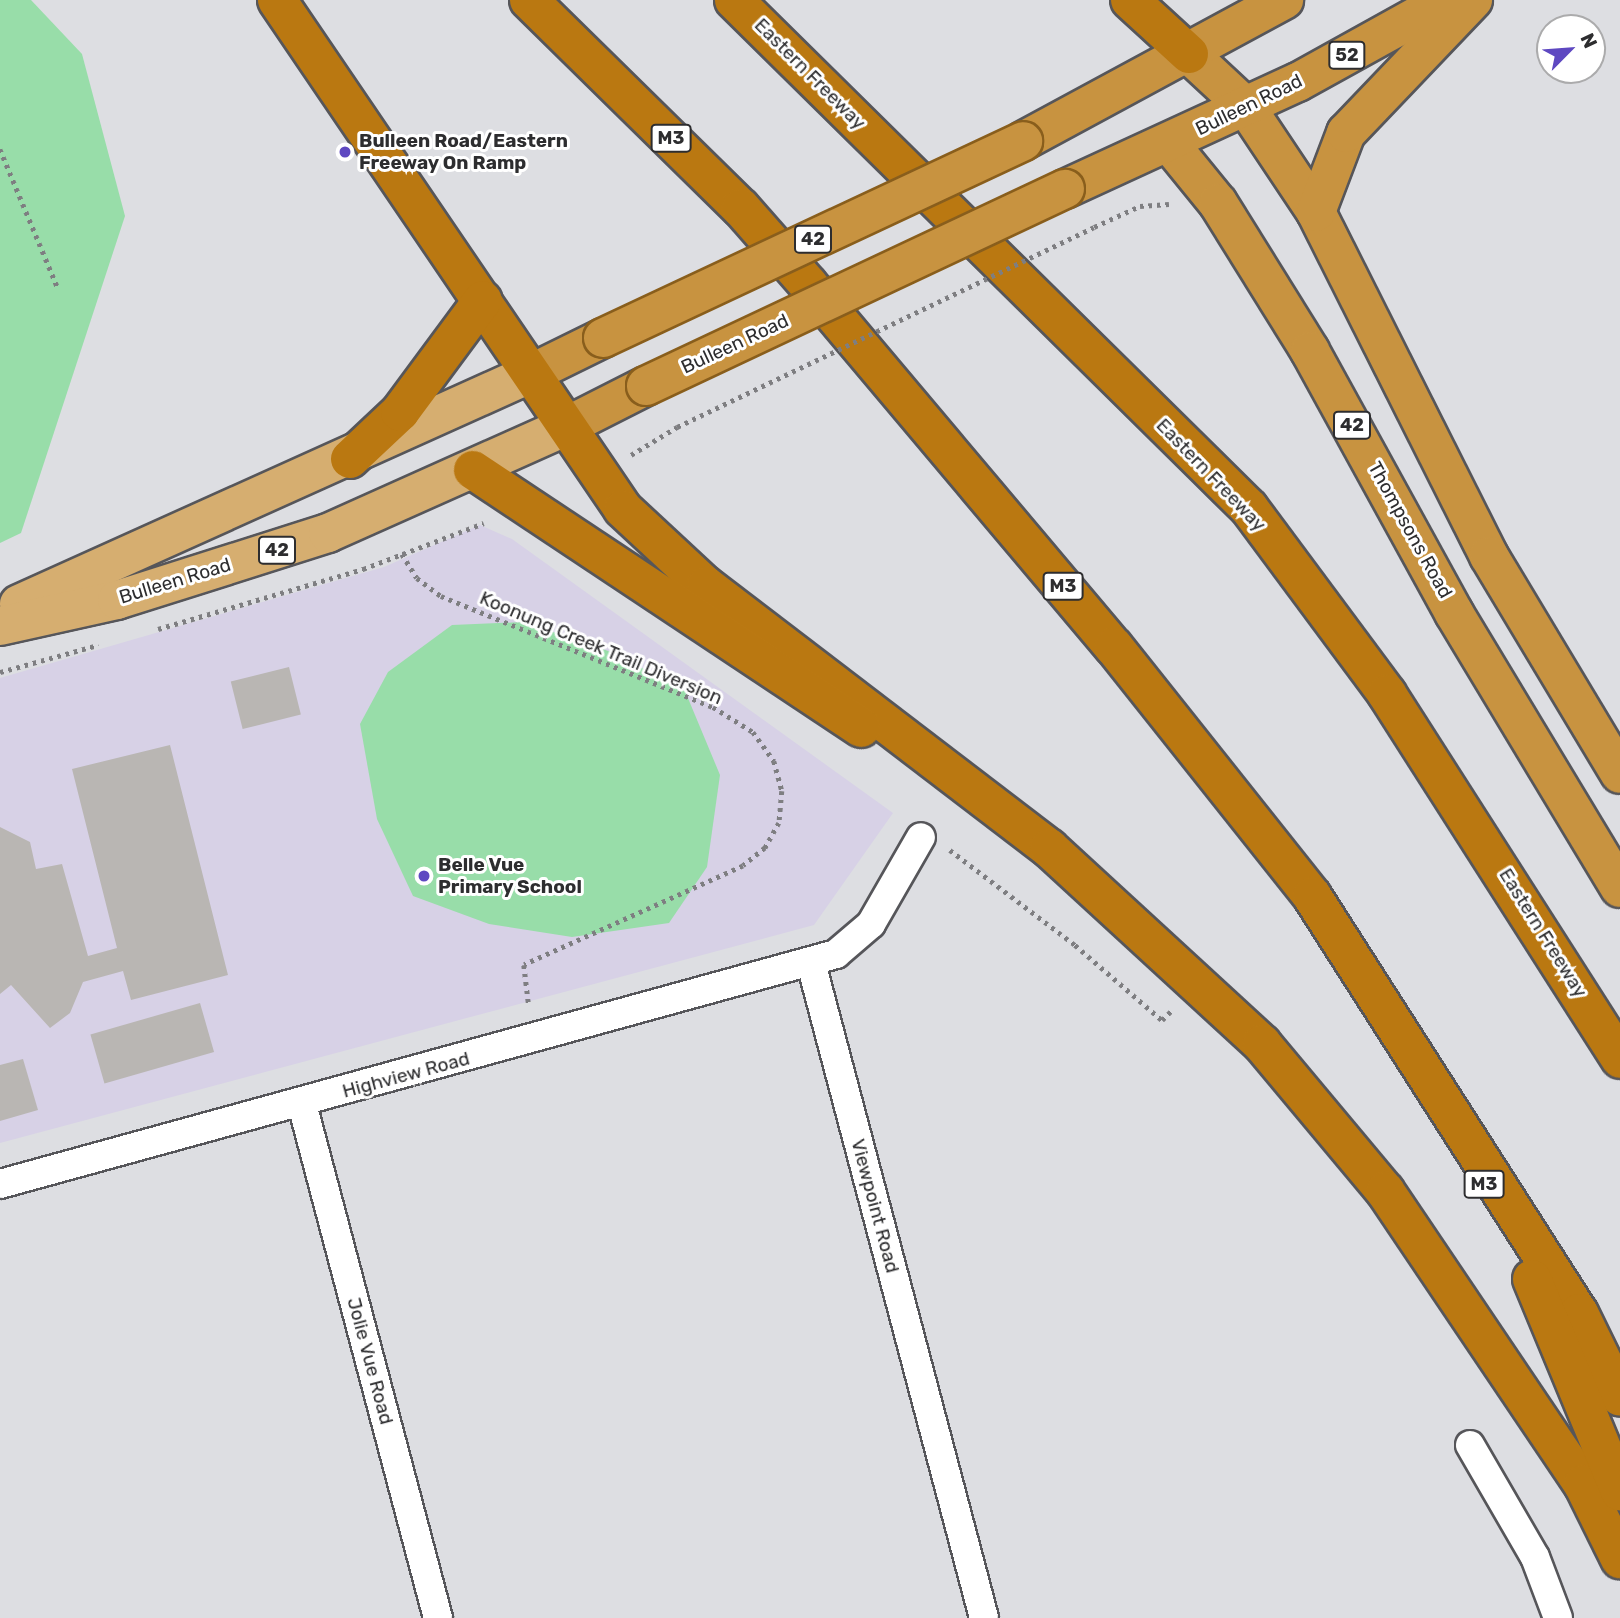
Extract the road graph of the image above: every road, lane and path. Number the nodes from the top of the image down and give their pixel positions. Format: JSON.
{"nodes":[{"id":1,"x":277,"y":0,"type":"edge"},
{"id":2,"x":529,"y":0,"type":"edge"},
{"id":3,"x":734,"y":0,"type":"edge"},
{"id":4,"x":1130,"y":0,"type":"edge"},
{"id":5,"x":1284,"y":0,"type":"edge"},
{"id":6,"x":1446,"y":0,"type":"edge"},
{"id":7,"x":1473,"y":0,"type":"edge"},
{"id":8,"x":1189,"y":54,"type":"junction"},
{"id":9,"x":1246,"y":107,"type":"junction"},
{"id":10,"x":1169,"y":143,"type":"junction"},
{"id":11,"x":0,"y":149,"type":"edge"},
{"id":12,"x":1175,"y":204,"type":"dead end"},
{"id":13,"x":1316,"y":212,"type":"junction"},
{"id":14,"x":58,"y":288,"type":"dead end"},
{"id":15,"x":483,"y":300,"type":"junction"},
{"id":16,"x":534,"y":372,"type":"junction"},
{"id":17,"x":566,"y":426,"type":"junction"},
{"id":18,"x":677,"y":427,"type":"dead end"},
{"id":19,"x":350,"y":459,"type":"junction"},
{"id":20,"x":473,"y":470,"type":"junction"},
{"id":21,"x":490,"y":524,"type":"dead end"},
{"id":22,"x":402,"y":554,"type":"junction"},
{"id":23,"x":0,"y":611,"type":"edge"},
{"id":24,"x":0,"y":626,"type":"edge"},
{"id":25,"x":145,"y":632,"type":"dead end"},
{"id":26,"x":106,"y":643,"type":"dead end"},
{"id":27,"x":0,"y":672,"type":"edge"},
{"id":28,"x":1620,"y":774,"type":"edge"},
{"id":29,"x":921,"y":836,"type":"joint"},
{"id":30,"x":1049,"y":848,"type":"junction"},
{"id":31,"x":1620,"y":888,"type":"edge"},
{"id":32,"x":1312,"y":896,"type":"junction"},
{"id":33,"x":811,"y":964,"type":"junction"},
{"id":34,"x":1177,"y":1006,"type":"dead end"},
{"id":35,"x":536,"y":1039,"type":"junction"},
{"id":36,"x":1620,"y":1059,"type":"edge"},
{"id":37,"x":302,"y":1104,"type":"junction"},
{"id":38,"x":0,"y":1184,"type":"edge"},
{"id":39,"x":1620,"y":1396,"type":"edge"},
{"id":40,"x":1470,"y":1445,"type":"dead end"},
{"id":41,"x":1620,"y":1491,"type":"edge"},
{"id":42,"x":1620,"y":1559,"type":"edge"},
{"id":43,"x":438,"y":1618,"type":"edge"},
{"id":44,"x":984,"y":1618,"type":"edge"},
{"id":45,"x":1558,"y":1618,"type":"edge"}],
"edges":[{"from":1,"to":15,"type":"highway"},
{"from":2,"to":32,"type":"highway","number":"M3"},
{"from":3,"to":36,"type":"highway","name":"Eastern Freeway"},
{"from":4,"to":8,"type":"highway"},
{"from":5,"to":8,"type":"highway","name":"Bulleen Road"},
{"from":6,"to":9,"type":"highway","name":"Bulleen Road","number":"52"},
{"from":7,"to":13,"type":"highway"},
{"from":8,"to":9,"type":"highway"},
{"from":8,"to":16,"type":"highway","name":"Bulleen Road","number":"42","bridge":true},
{"from":9,"to":10,"type":"highway","name":"Bulleen Road","number":"52"},
{"from":9,"to":13,"type":"highway"},
{"from":10,"to":17,"type":"highway","name":"Bulleen Road","number":"42","bridge":true},
{"from":10,"to":31,"type":"highway","name":"Thompsons Road","number":"42"},
{"from":11,"to":14,"type":"path"},
{"from":12,"to":18,"type":"path","bridge":true},
{"from":13,"to":28,"type":"highway"},
{"from":15,"to":16,"type":"highway"},
{"from":15,"to":19,"type":"highway"},
{"from":16,"to":17,"type":"highway"},
{"from":16,"to":19,"type":"main road","name":"Bulleen Road","number":"42"},
{"from":17,"to":20,"type":"main road","name":"Bulleen Road","number":"42"},
{"from":17,"to":30,"type":"highway"},
{"from":19,"to":23,"type":"main road","name":"Bulleen Road","number":"42"},
{"from":20,"to":24,"type":"main road","name":"Bulleen Road","number":"42"},
{"from":20,"to":30,"type":"highway"},
{"from":21,"to":22,"type":"path"},
{"from":22,"to":25,"type":"path"},
{"from":22,"to":35,"type":"path","name":"Koonung Creek Trail Diversion"},
{"from":26,"to":27,"type":"path"},
{"from":29,"to":33,"type":"street"},
{"from":29,"to":34,"type":"path"},
{"from":30,"to":42,"type":"highway"},
{"from":32,"to":39,"type":"highway","number":"M3"},
{"from":32,"to":41,"type":"highway","number":"M3"},
{"from":33,"to":35,"type":"street","name":"Highview Road"},
{"from":33,"to":44,"type":"street","name":"Viewpoint Road"},
{"from":35,"to":37,"type":"street","name":"Highview Road"},
{"from":37,"to":38,"type":"street","name":"Highview Road"},
{"from":37,"to":43,"type":"street","name":"Jolie Vue Road"},
{"from":40,"to":45,"type":"street"}]}
